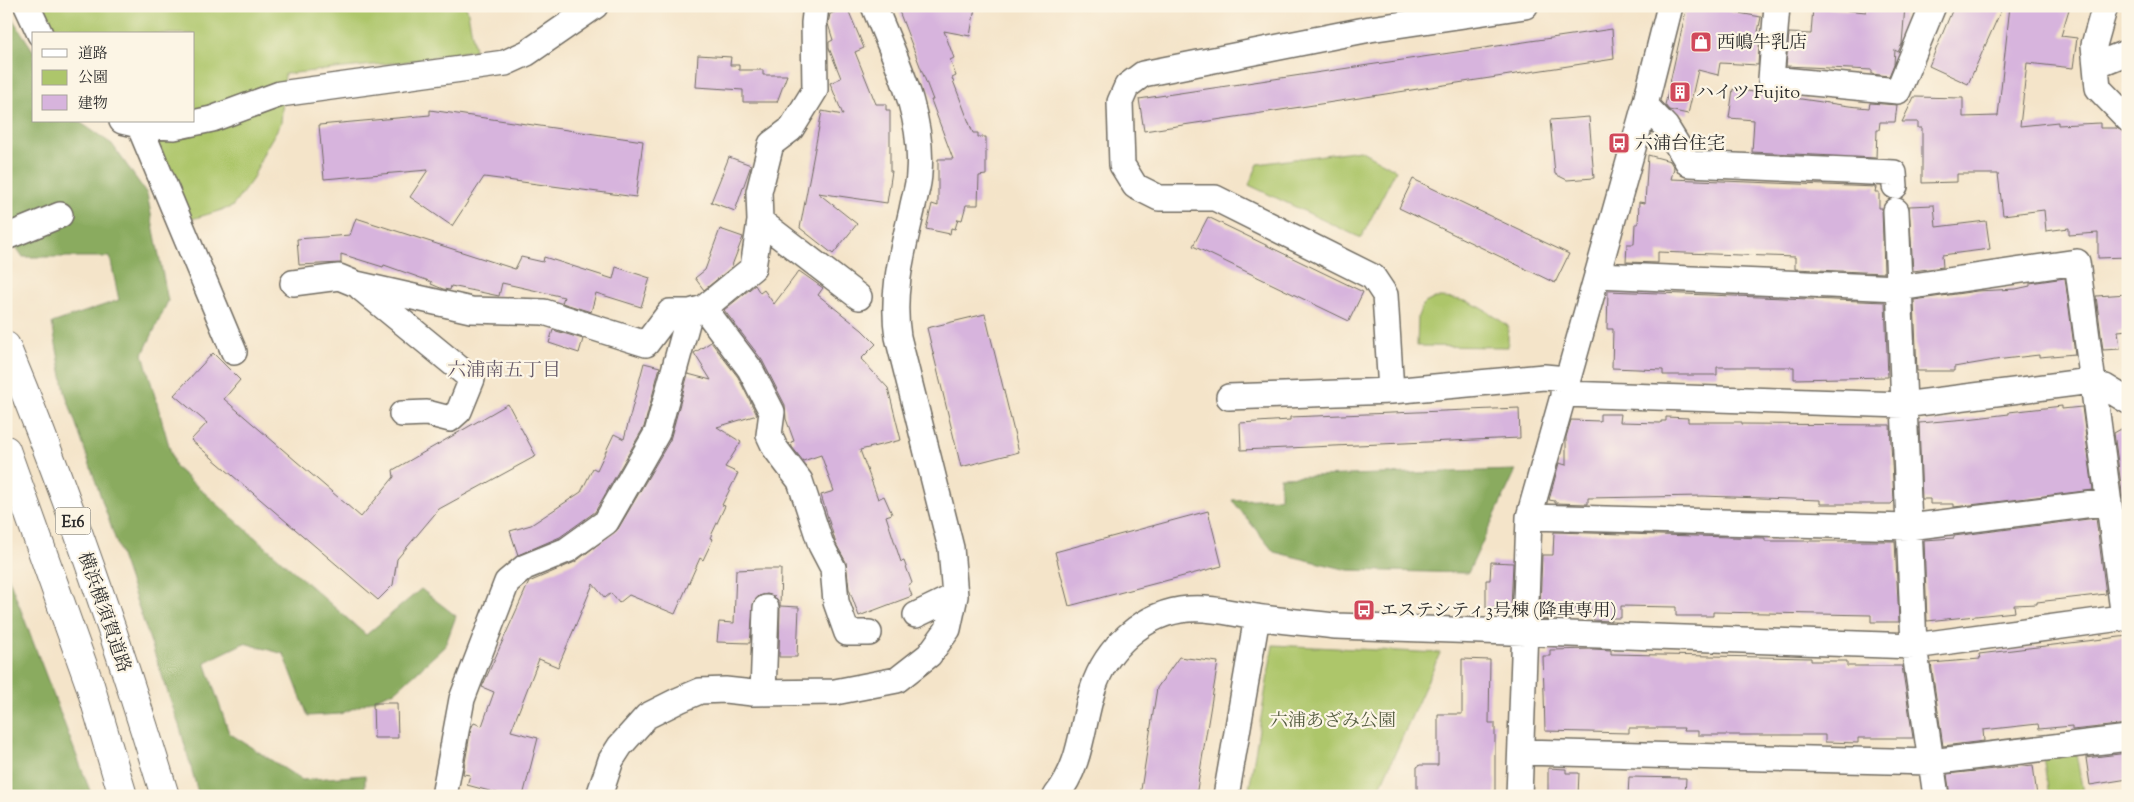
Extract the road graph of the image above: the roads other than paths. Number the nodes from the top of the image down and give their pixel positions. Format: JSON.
{"nodes":[{"id":1,"x":27,"y":6,"type":"edge"},
{"id":2,"x":595,"y":6,"type":"edge"},
{"id":3,"x":816,"y":6,"type":"edge"},
{"id":4,"x":874,"y":6,"type":"edge"},
{"id":5,"x":1525,"y":6,"type":"edge"},
{"id":6,"x":1670,"y":6,"type":"edge"},
{"id":7,"x":1777,"y":6,"type":"edge"},
{"id":8,"x":1933,"y":6,"type":"edge"},
{"id":9,"x":2106,"y":6,"type":"edge"},
{"id":10,"x":39,"y":32,"type":"edge"},
{"id":11,"x":2128,"y":52,"type":"edge"},
{"id":12,"x":2096,"y":64,"type":"junction"},
{"id":13,"x":1645,"y":105,"type":"junction"},
{"id":14,"x":2128,"y":119,"type":"edge"},
{"id":15,"x":130,"y":123,"type":"edge"},
{"id":16,"x":1895,"y":186,"type":"dead end"},
{"id":17,"x":1896,"y":211,"type":"dead end"},
{"id":18,"x":60,"y":215,"type":"dead end"},
{"id":19,"x":760,"y":221,"type":"junction"},
{"id":20,"x":6,"y":237,"type":"edge"},
{"id":21,"x":1597,"y":275,"type":"junction"},
{"id":22,"x":293,"y":283,"type":"dead end"},
{"id":23,"x":356,"y":284,"type":"junction"},
{"id":24,"x":1899,"y":288,"type":"junction"},
{"id":25,"x":859,"y":297,"type":"dead end"},
{"id":26,"x":697,"y":310,"type":"junction"},
{"id":27,"x":6,"y":346,"type":"edge"},
{"id":28,"x":234,"y":352,"type":"dead end"},
{"id":29,"x":2094,"y":383,"type":"junction"},
{"id":30,"x":1565,"y":386,"type":"junction"},
{"id":31,"x":1391,"y":391,"type":"junction"},
{"id":32,"x":1229,"y":397,"type":"dead end"},
{"id":33,"x":2128,"y":401,"type":"edge"},
{"id":34,"x":1903,"y":405,"type":"junction"},
{"id":35,"x":402,"y":414,"type":"dead end"},
{"id":36,"x":6,"y":450,"type":"edge"},
{"id":37,"x":2109,"y":502,"type":"junction"},
{"id":38,"x":1529,"y":516,"type":"junction"},
{"id":39,"x":1909,"y":527,"type":"junction"},
{"id":40,"x":955,"y":596,"type":"junction"},
{"id":41,"x":766,"y":608,"type":"dead end"},
{"id":42,"x":916,"y":615,"type":"dead end"},
{"id":43,"x":1258,"y":617,"type":"junction"},
{"id":44,"x":2126,"y":617,"type":"edge"},
{"id":45,"x":868,"y":633,"type":"dead end"},
{"id":46,"x":1525,"y":633,"type":"junction"},
{"id":47,"x":1914,"y":646,"type":"junction"},
{"id":48,"x":763,"y":693,"type":"junction"},
{"id":49,"x":2128,"y":738,"type":"edge"},
{"id":50,"x":1520,"y":752,"type":"junction"},
{"id":51,"x":1931,"y":762,"type":"junction"},
{"id":52,"x":123,"y":796,"type":"edge"},
{"id":53,"x":165,"y":796,"type":"edge"},
{"id":54,"x":444,"y":796,"type":"edge"},
{"id":55,"x":599,"y":796,"type":"edge"},
{"id":56,"x":1056,"y":796,"type":"edge"},
{"id":57,"x":1226,"y":796,"type":"edge"},
{"id":58,"x":1519,"y":796,"type":"edge"},
{"id":59,"x":1936,"y":796,"type":"edge"}],
"edges":[{"from":1,"to":10,"type":"street"},
{"from":2,"to":15,"type":"street"},
{"from":3,"to":19,"type":"street"},
{"from":4,"to":40,"type":"street"},
{"from":5,"to":31,"type":"street"},
{"from":6,"to":13,"type":"street"},
{"from":7,"to":8,"type":"street"},
{"from":9,"to":12,"type":"street"},
{"from":11,"to":12,"type":"street"},
{"from":12,"to":14,"type":"street"},
{"from":13,"to":16,"type":"street"},
{"from":13,"to":21,"type":"street"},
{"from":15,"to":28,"type":"street"},
{"from":17,"to":24,"type":"street"},
{"from":18,"to":20,"type":"street"},
{"from":19,"to":25,"type":"street"},
{"from":19,"to":26,"type":"street"},
{"from":21,"to":24,"type":"street"},
{"from":21,"to":30,"type":"street"},
{"from":22,"to":23,"type":"street"},
{"from":23,"to":26,"type":"street"},
{"from":23,"to":35,"type":"street"},
{"from":24,"to":29,"type":"street"},
{"from":24,"to":34,"type":"street"},
{"from":26,"to":45,"type":"street"},
{"from":26,"to":54,"type":"street"},
{"from":27,"to":53,"type":"highway","name":"横浜横須賀道路","number":"E16"},
{"from":29,"to":33,"type":"street"},
{"from":29,"to":34,"type":"street"},
{"from":29,"to":37,"type":"street"},
{"from":30,"to":31,"type":"street"},
{"from":30,"to":34,"type":"street"},
{"from":30,"to":38,"type":"street"},
{"from":31,"to":32,"type":"street"},
{"from":34,"to":39,"type":"street"},
{"from":36,"to":52,"type":"highway","number":"E16"},
{"from":37,"to":39,"type":"street"},
{"from":37,"to":44,"type":"street"},
{"from":38,"to":39,"type":"street"},
{"from":38,"to":46,"type":"street"},
{"from":39,"to":47,"type":"street"},
{"from":40,"to":42,"type":"street"},
{"from":40,"to":48,"type":"street"},
{"from":41,"to":48,"type":"street"},
{"from":43,"to":46,"type":"street"},
{"from":43,"to":56,"type":"street"},
{"from":43,"to":57,"type":"street"},
{"from":44,"to":47,"type":"street"},
{"from":46,"to":47,"type":"street"},
{"from":46,"to":50,"type":"street"},
{"from":47,"to":51,"type":"street"},
{"from":48,"to":55,"type":"street"},
{"from":49,"to":51,"type":"street"},
{"from":50,"to":51,"type":"street"},
{"from":50,"to":58,"type":"street"},
{"from":51,"to":59,"type":"street"}]}
